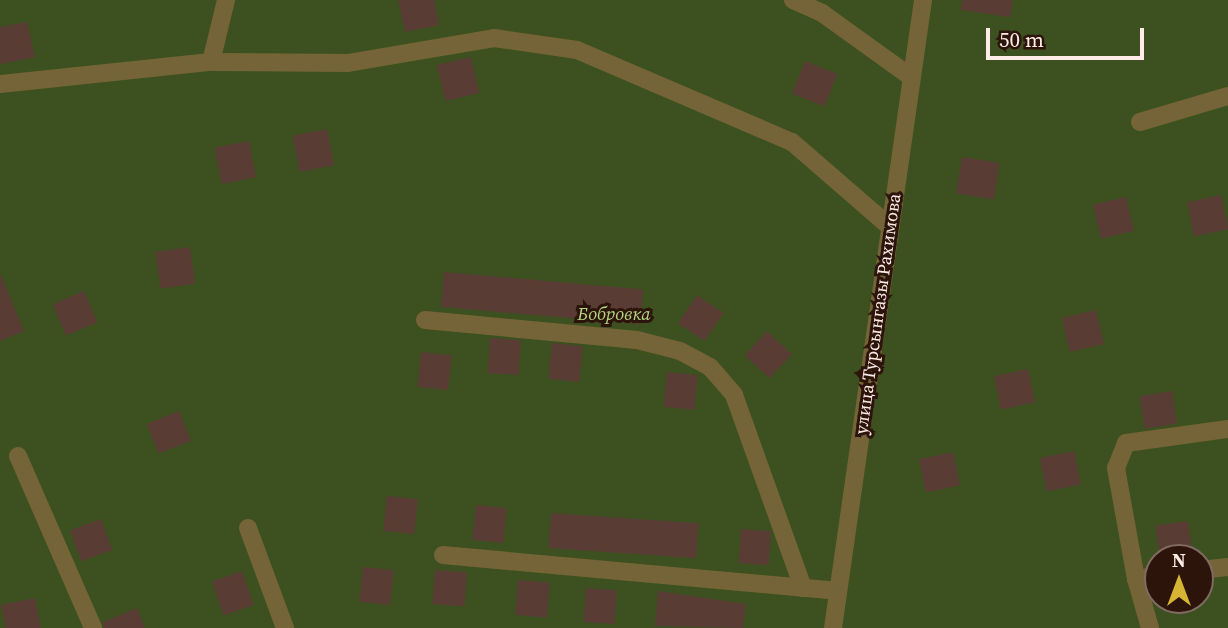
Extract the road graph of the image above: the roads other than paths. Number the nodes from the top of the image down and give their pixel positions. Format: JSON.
{"nodes":[{"id":1,"x":793,"y":0,"type":"edge"},
{"id":2,"x":923,"y":0,"type":"edge"},
{"id":3,"x":226,"y":1,"type":"edge"},
{"id":4,"x":211,"y":62,"type":"junction"},
{"id":5,"x":911,"y":77,"type":"junction"},
{"id":6,"x":0,"y":84,"type":"edge"},
{"id":7,"x":1228,"y":96,"type":"edge"},
{"id":8,"x":1140,"y":122,"type":"dead end"},
{"id":9,"x":890,"y":227,"type":"junction"},
{"id":10,"x":425,"y":320,"type":"dead end"},
{"id":11,"x":1228,"y":429,"type":"edge"},
{"id":12,"x":18,"y":456,"type":"dead end"},
{"id":13,"x":248,"y":528,"type":"dead end"},
{"id":14,"x":443,"y":555,"type":"dead end"},
{"id":15,"x":1144,"y":578,"type":"edge"},
{"id":16,"x":1136,"y":579,"type":"junction"},
{"id":17,"x":803,"y":588,"type":"junction"},
{"id":18,"x":836,"y":592,"type":"junction"},
{"id":19,"x":93,"y":628,"type":"edge"},
{"id":20,"x":285,"y":628,"type":"edge"},
{"id":21,"x":832,"y":628,"type":"edge"},
{"id":22,"x":1150,"y":628,"type":"edge"}],
"edges":[{"from":1,"to":5,"type":"street"},
{"from":2,"to":5,"type":"street","name":"улица Турсынгазы Рахимова"},
{"from":3,"to":4,"type":"street"},
{"from":4,"to":6,"type":"street"},
{"from":4,"to":9,"type":"street"},
{"from":5,"to":9,"type":"street","name":"улица Турсынгазы Рахимова"},
{"from":7,"to":8,"type":"street"},
{"from":9,"to":18,"type":"street","name":"улица Турсынгазы Рахимова"},
{"from":10,"to":17,"type":"street"},
{"from":11,"to":16,"type":"street"},
{"from":12,"to":19,"type":"street"},
{"from":13,"to":20,"type":"street"},
{"from":14,"to":17,"type":"street"},
{"from":15,"to":16,"type":"street"},
{"from":16,"to":22,"type":"street"},
{"from":17,"to":18,"type":"street"},
{"from":18,"to":21,"type":"street","name":"улица Турсынгазы Рахимова"}]}
